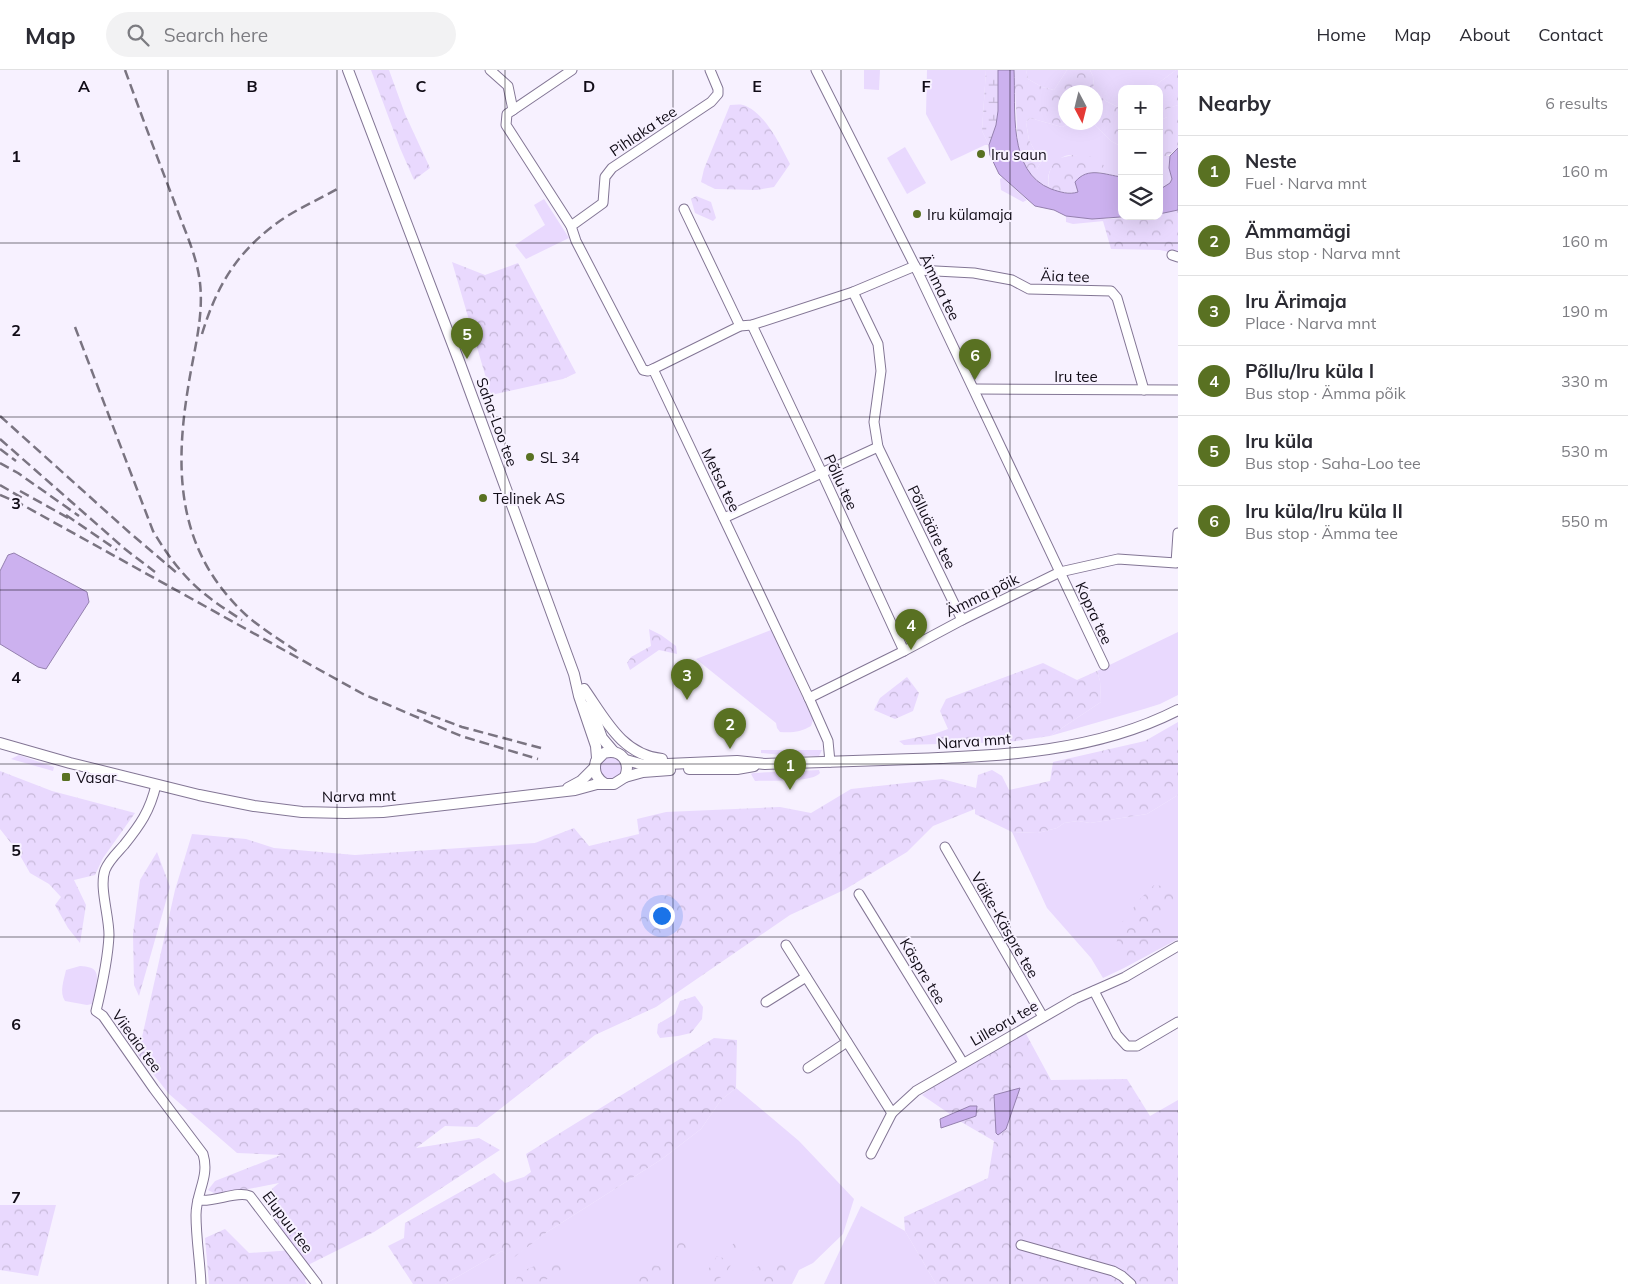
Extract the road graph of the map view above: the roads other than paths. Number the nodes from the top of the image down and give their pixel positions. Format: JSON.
{"nodes":[{"id":1,"x":348,"y":70,"type":"edge"},
{"id":2,"x":490,"y":70,"type":"edge"},
{"id":3,"x":572,"y":70,"type":"edge"},
{"id":4,"x":710,"y":70,"type":"edge"},
{"id":5,"x":816,"y":70,"type":"edge"},
{"id":6,"x":513,"y":110,"type":"junction"},
{"id":7,"x":684,"y":209,"type":"dead end"},
{"id":8,"x":571,"y":226,"type":"junction"},
{"id":9,"x":916,"y":268,"type":"junction"},
{"id":10,"x":853,"y":292,"type":"junction"},
{"id":11,"x":752,"y":325,"type":"junction"},
{"id":12,"x":740,"y":326,"type":"junction"},
{"id":13,"x":653,"y":369,"type":"junction"},
{"id":14,"x":974,"y":389,"type":"junction"},
{"id":15,"x":1144,"y":390,"type":"junction"},
{"id":16,"x":1178,"y":390,"type":"edge"},
{"id":17,"x":878,"y":447,"type":"junction"},
{"id":18,"x":822,"y":473,"type":"junction"},
{"id":19,"x":724,"y":518,"type":"junction"},
{"id":20,"x":1178,"y":533,"type":"edge"},
{"id":21,"x":1060,"y":572,"type":"junction"},
{"id":22,"x":962,"y":620,"type":"junction"},
{"id":23,"x":904,"y":651,"type":"junction"},
{"id":24,"x":1104,"y":665,"type":"dead end"},
{"id":25,"x":574,"y":674,"type":"junction"},
{"id":26,"x":584,"y":689,"type":"junction"},
{"id":27,"x":809,"y":698,"type":"junction"},
{"id":28,"x":1178,"y":710,"type":"edge"},
{"id":29,"x":0,"y":743,"type":"edge"},
{"id":30,"x":613,"y":751,"type":"junction"},
{"id":31,"x":626,"y":760,"type":"junction"},
{"id":32,"x":706,"y":762,"type":"junction"},
{"id":33,"x":830,"y":762,"type":"junction"},
{"id":34,"x":596,"y":763,"type":"junction"},
{"id":35,"x":765,"y":764,"type":"junction"},
{"id":36,"x":625,"y":777,"type":"junction"},
{"id":37,"x":604,"y":783,"type":"junction"},
{"id":38,"x":156,"y":785,"type":"junction"},
{"id":39,"x":563,"y":791,"type":"junction"},
{"id":40,"x":945,"y":847,"type":"dead end"},
{"id":41,"x":859,"y":894,"type":"dead end"},
{"id":42,"x":786,"y":946,"type":"dead end"},
{"id":43,"x":1178,"y":946,"type":"edge"},
{"id":44,"x":806,"y":977,"type":"junction"},
{"id":45,"x":1094,"y":991,"type":"junction"},
{"id":46,"x":766,"y":1002,"type":"dead end"},
{"id":47,"x":1043,"y":1017,"type":"junction"},
{"id":48,"x":1178,"y":1022,"type":"edge"},
{"id":49,"x":847,"y":1042,"type":"junction"},
{"id":50,"x":962,"y":1063,"type":"junction"},
{"id":51,"x":808,"y":1068,"type":"dead end"},
{"id":52,"x":892,"y":1113,"type":"junction"},
{"id":53,"x":871,"y":1154,"type":"dead end"},
{"id":54,"x":198,"y":1200,"type":"junction"},
{"id":55,"x":1021,"y":1245,"type":"dead end"},
{"id":56,"x":201,"y":1284,"type":"edge"},
{"id":57,"x":317,"y":1284,"type":"edge"},
{"id":58,"x":1131,"y":1284,"type":"edge"}],
"edges":[{"from":1,"to":25,"type":"main road","name":"Saha-Loo tee"},
{"from":2,"to":6,"type":"street","name":"Metsa tee"},
{"from":3,"to":6,"type":"street"},
{"from":4,"to":8,"type":"street","name":"Pihlaka tee"},
{"from":5,"to":9,"type":"street","name":"Ämma tee"},
{"from":6,"to":8,"type":"street","name":"Metsa tee"},
{"from":7,"to":12,"type":"street"},
{"from":8,"to":13,"type":"street","name":"Metsa tee"},
{"from":9,"to":10,"type":"street","name":"Äia tee"},
{"from":9,"to":14,"type":"street","name":"Ämma tee"},
{"from":9,"to":15,"type":"street","name":"Äia tee"},
{"from":10,"to":11,"type":"street","name":"Äia tee"},
{"from":10,"to":17,"type":"street","name":"Põlluääre tee"},
{"from":11,"to":12,"type":"street","name":"Äia tee"},
{"from":11,"to":18,"type":"street","name":"Põllu tee"},
{"from":12,"to":13,"type":"street","name":"Äia tee"},
{"from":13,"to":19,"type":"street","name":"Metsa tee"},
{"from":14,"to":15,"type":"street","name":"Iru tee"},
{"from":14,"to":21,"type":"street","name":"Ämma tee"},
{"from":15,"to":16,"type":"street","name":"Iru tee"},
{"from":17,"to":18,"type":"street"},
{"from":17,"to":22,"type":"street","name":"Põlluääre tee"},
{"from":18,"to":19,"type":"street"},
{"from":18,"to":23,"type":"street","name":"Põllu tee"},
{"from":19,"to":27,"type":"street","name":"Metsa tee"},
{"from":20,"to":21,"type":"street","name":"Ämma põik"},
{"from":21,"to":22,"type":"street","name":"Ämma põik"},
{"from":21,"to":24,"type":"street","name":"Kopra tee"},
{"from":22,"to":23,"type":"street","name":"Ämma põik"},
{"from":23,"to":27,"type":"street","name":"Ämma põik"},
{"from":25,"to":26,"type":"main road","name":"Saha-Loo tee"},
{"from":25,"to":34,"type":"main road","name":"Saha-Loo tee"},
{"from":26,"to":30,"type":"main road","name":"Saha-Loo tee"},
{"from":26,"to":32,"type":"main road"},
{"from":27,"to":33,"type":"street","name":"Metsa tee"},
{"from":28,"to":33,"type":"main road","name":"Narva mnt"},
{"from":29,"to":38,"type":"main road","name":"Narva mnt"},
{"from":30,"to":31,"type":"main road","name":"Narva mnt"},
{"from":30,"to":34,"type":"main road","name":"Narva mnt"},
{"from":31,"to":32,"type":"main road","name":"Narva mnt"},
{"from":31,"to":36,"type":"main road"},
{"from":32,"to":35,"type":"main road","name":"Narva mnt"},
{"from":33,"to":35,"type":"main road","name":"Narva mnt"},
{"from":34,"to":37,"type":"main road"},
{"from":34,"to":39,"type":"main road","name":"Narva mnt"},
{"from":35,"to":36,"type":"main road","name":"Narva mnt"},
{"from":36,"to":37,"type":"main road","name":"Narva mnt"},
{"from":37,"to":39,"type":"main road","name":"Narva mnt"},
{"from":38,"to":39,"type":"main road","name":"Narva mnt"},
{"from":38,"to":54,"type":"street","name":"Viieaia tee"},
{"from":40,"to":47,"type":"street","name":"Väike-Käspre tee"},
{"from":41,"to":50,"type":"street","name":"Käspre tee"},
{"from":42,"to":44,"type":"street"},
{"from":43,"to":45,"type":"street","name":"Lilleoru tee"},
{"from":44,"to":46,"type":"street"},
{"from":44,"to":49,"type":"street"},
{"from":45,"to":47,"type":"street","name":"Lilleoru tee"},
{"from":45,"to":48,"type":"street"},
{"from":47,"to":50,"type":"street","name":"Lilleoru tee"},
{"from":49,"to":51,"type":"street"},
{"from":49,"to":52,"type":"street"},
{"from":50,"to":52,"type":"street","name":"Lilleoru tee"},
{"from":52,"to":53,"type":"street","name":"Lilleoru tee"},
{"from":54,"to":56,"type":"street","name":"Viieaia tee"},
{"from":54,"to":57,"type":"street","name":"Elupuu tee"},
{"from":55,"to":58,"type":"street"}]}
